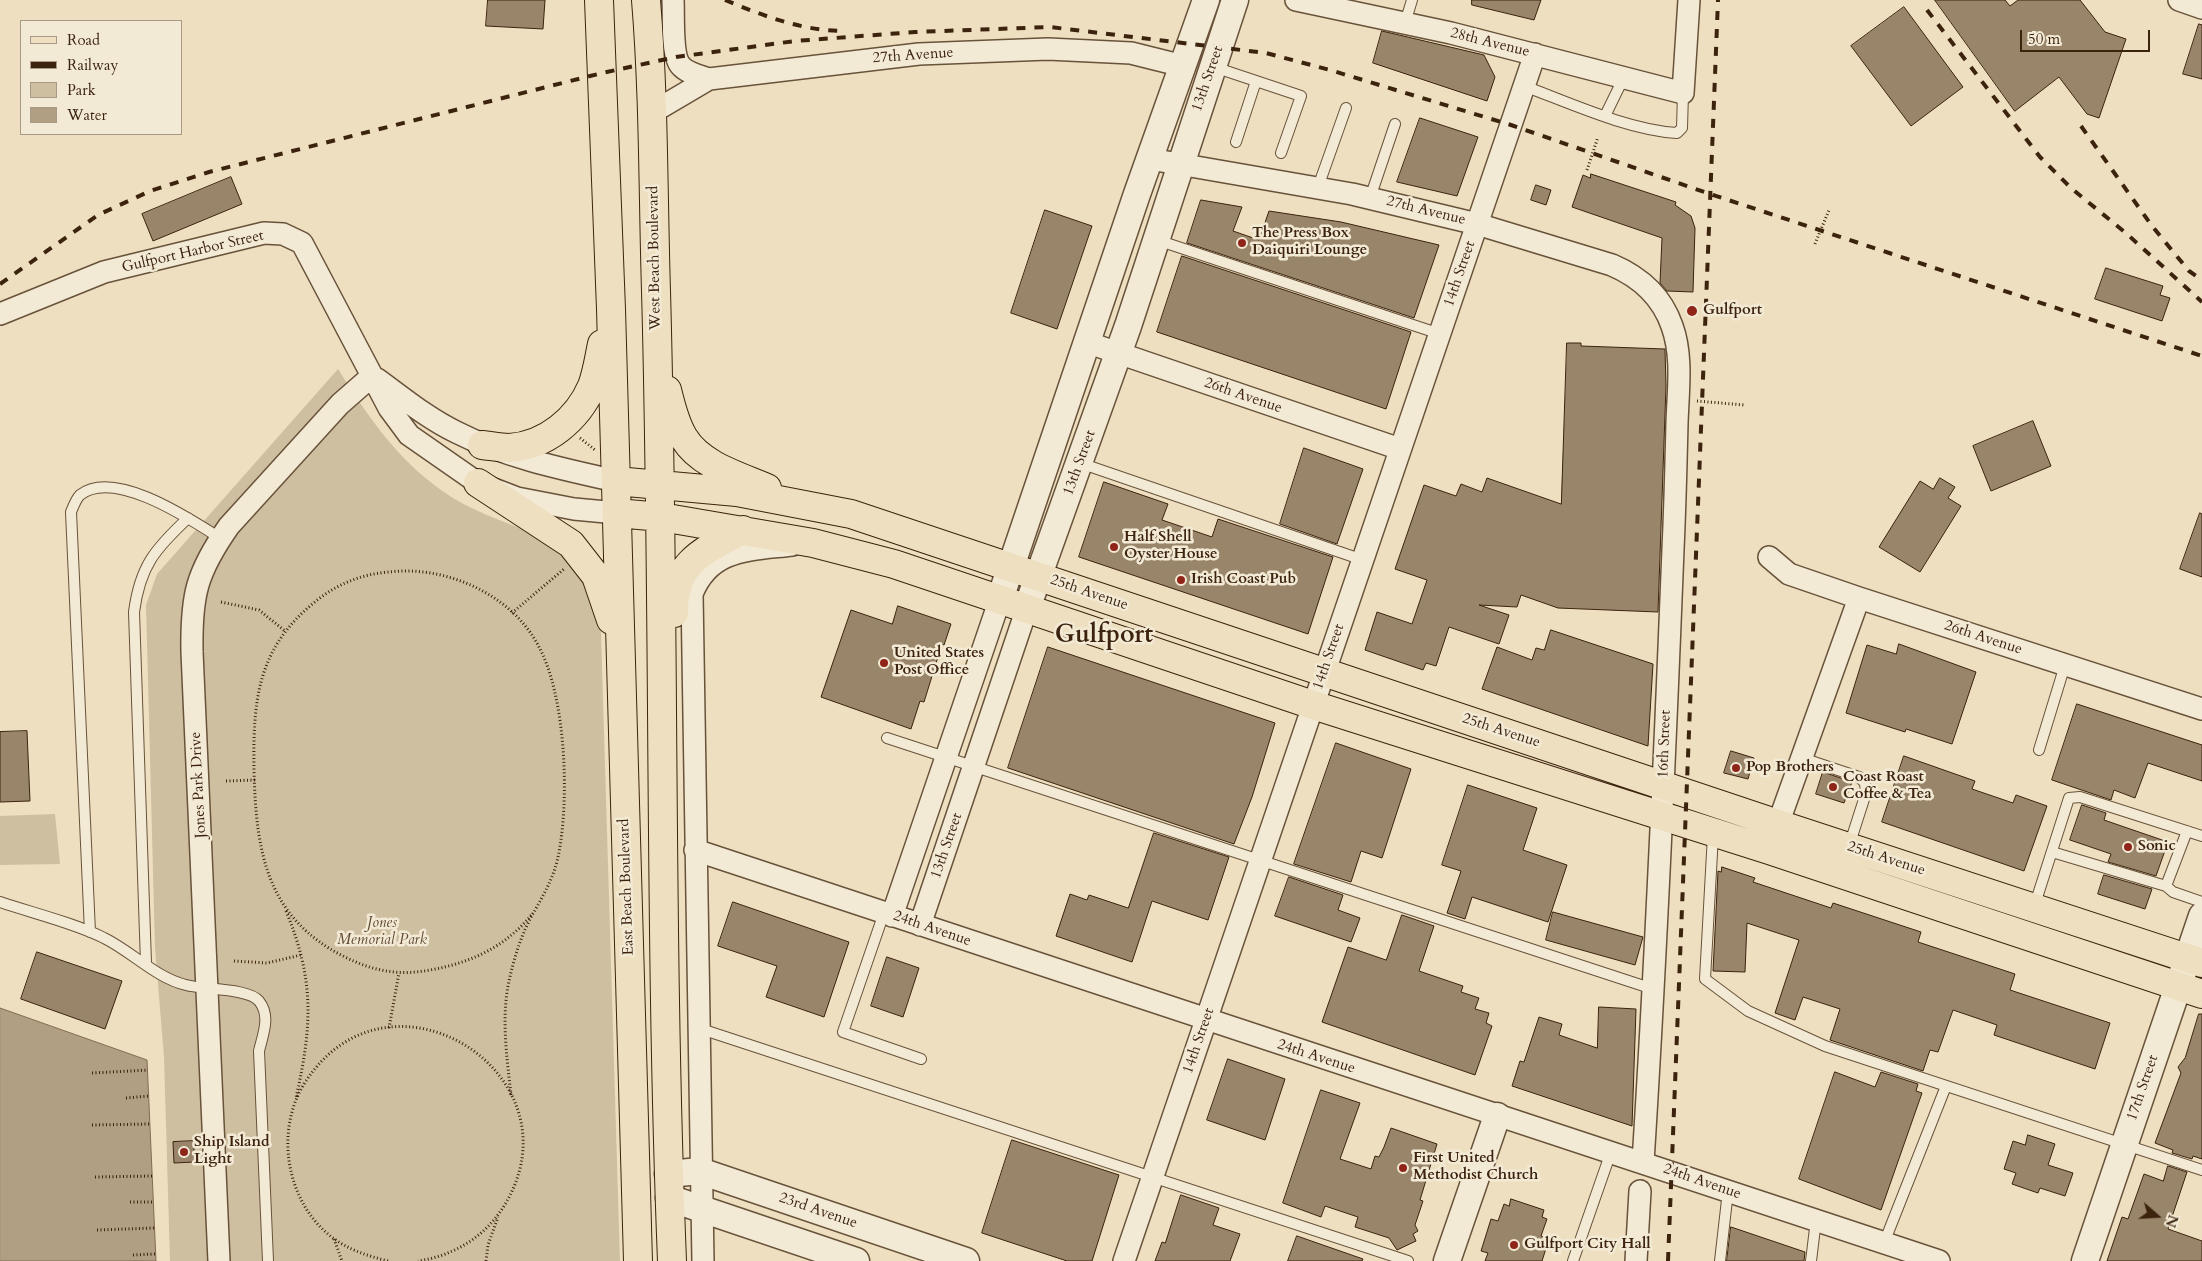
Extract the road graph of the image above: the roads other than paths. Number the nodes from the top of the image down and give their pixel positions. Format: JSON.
{"nodes":[{"id":1,"x":583,"y":0,"type":"edge"},
{"id":2,"x":599,"y":0,"type":"edge"},
{"id":3,"x":646,"y":0,"type":"edge"},
{"id":4,"x":673,"y":0,"type":"edge"},
{"id":5,"x":1206,"y":0,"type":"edge"},
{"id":6,"x":1235,"y":0,"type":"edge"},
{"id":7,"x":1296,"y":0,"type":"edge"},
{"id":8,"x":1412,"y":0,"type":"edge"},
{"id":9,"x":1689,"y":0,"type":"edge"},
{"id":10,"x":1404,"y":23,"type":"junction"},
{"id":11,"x":601,"y":31,"type":"junction"},
{"id":12,"x":1535,"y":54,"type":"junction"},
{"id":13,"x":1183,"y":66,"type":"junction"},
{"id":14,"x":1213,"y":67,"type":"junction"},
{"id":15,"x":1624,"y":77,"type":"junction"},
{"id":16,"x":709,"y":78,"type":"junction"},
{"id":17,"x":1256,"y":81,"type":"junction"},
{"id":18,"x":1524,"y":86,"type":"junction"},
{"id":19,"x":1683,"y":93,"type":"junction"},
{"id":20,"x":1346,"y":108,"type":"dead end"},
{"id":21,"x":653,"y":112,"type":"junction"},
{"id":22,"x":1605,"y":116,"type":"junction"},
{"id":23,"x":1395,"y":124,"type":"dead end"},
{"id":24,"x":1236,"y":142,"type":"dead end"},
{"id":25,"x":1281,"y":153,"type":"dead end"},
{"id":26,"x":1150,"y":159,"type":"junction"},
{"id":27,"x":1180,"y":165,"type":"junction"},
{"id":28,"x":1318,"y":187,"type":"junction"},
{"id":29,"x":1370,"y":198,"type":"junction"},
{"id":30,"x":1477,"y":224,"type":"junction"},
{"id":31,"x":1157,"y":240,"type":"junction"},
{"id":32,"x":611,"y":309,"type":"junction"},
{"id":33,"x":0,"y":314,"type":"edge"},
{"id":34,"x":1672,"y":326,"type":"joint"},
{"id":35,"x":1440,"y":334,"type":"junction"},
{"id":36,"x":1086,"y":342,"type":"junction"},
{"id":37,"x":1118,"y":354,"type":"junction"},
{"id":38,"x":658,"y":356,"type":"junction"},
{"id":39,"x":372,"y":376,"type":"junction"},
{"id":40,"x":482,"y":445,"type":"junction"},
{"id":41,"x":1400,"y":449,"type":"junction"},
{"id":42,"x":1080,"y":463,"type":"junction"},
{"id":43,"x":616,"y":481,"type":"junction"},
{"id":44,"x":478,"y":483,"type":"junction"},
{"id":45,"x":660,"y":486,"type":"junction"},
{"id":46,"x":800,"y":503,"type":"junction"},
{"id":47,"x":616,"y":513,"type":"junction"},
{"id":48,"x":661,"y":517,"type":"junction"},
{"id":49,"x":188,"y":518,"type":"junction"},
{"id":50,"x":743,"y":530,"type":"junction"},
{"id":51,"x":220,"y":538,"type":"junction"},
{"id":52,"x":813,"y":542,"type":"junction"},
{"id":53,"x":1769,"y":557,"type":"dead end"},
{"id":54,"x":1363,"y":560,"type":"junction"},
{"id":55,"x":1012,"y":567,"type":"junction"},
{"id":56,"x":1038,"y":576,"type":"junction"},
{"id":57,"x":1859,"y":598,"type":"junction"},
{"id":58,"x":1000,"y":599,"type":"junction"},
{"id":59,"x":1026,"y":608,"type":"junction"},
{"id":60,"x":620,"y":643,"type":"junction"},
{"id":61,"x":2065,"y":665,"type":"junction"},
{"id":62,"x":1324,"y":673,"type":"junction"},
{"id":63,"x":1313,"y":705,"type":"junction"},
{"id":64,"x":2202,"y":709,"type":"edge"},
{"id":65,"x":887,"y":738,"type":"dead end"},
{"id":66,"x":2039,"y":750,"type":"dead end"},
{"id":67,"x":946,"y":757,"type":"junction"},
{"id":68,"x":1802,"y":758,"type":"junction"},
{"id":69,"x":973,"y":766,"type":"junction"},
{"id":70,"x":1663,"y":784,"type":"junction"},
{"id":71,"x":1663,"y":818,"type":"junction"},
{"id":72,"x":1778,"y":824,"type":"junction"},
{"id":73,"x":2187,"y":831,"type":"junction"},
{"id":74,"x":1713,"y":834,"type":"junction"},
{"id":75,"x":2202,"y":836,"type":"edge"},
{"id":76,"x":1849,"y":847,"type":"junction"},
{"id":77,"x":695,"y":850,"type":"junction"},
{"id":78,"x":2052,"y":852,"type":"junction"},
{"id":79,"x":1260,"y":859,"type":"junction"},
{"id":80,"x":2166,"y":886,"type":"junction"},
{"id":81,"x":0,"y":902,"type":"edge"},
{"id":82,"x":2202,"y":902,"type":"edge"},
{"id":83,"x":2034,"y":908,"type":"junction"},
{"id":84,"x":888,"y":914,"type":"junction"},
{"id":85,"x":2202,"y":916,"type":"edge"},
{"id":86,"x":920,"y":925,"type":"junction"},
{"id":87,"x":90,"y":932,"type":"junction"},
{"id":88,"x":2195,"y":961,"type":"edge"},
{"id":89,"x":146,"y":963,"type":"junction"},
{"id":90,"x":1653,"y":989,"type":"junction"},
{"id":91,"x":208,"y":990,"type":"junction"},
{"id":92,"x":2190,"y":990,"type":"edge"},
{"id":93,"x":665,"y":994,"type":"junction"},
{"id":94,"x":1206,"y":1020,"type":"junction"},
{"id":95,"x":698,"y":1028,"type":"junction"},
{"id":96,"x":921,"y":1058,"type":"dead end"},
{"id":97,"x":1946,"y":1086,"type":"junction"},
{"id":98,"x":1497,"y":1116,"type":"junction"},
{"id":99,"x":2124,"y":1144,"type":"junction"},
{"id":100,"x":1611,"y":1152,"type":"junction"},
{"id":101,"x":1643,"y":1162,"type":"junction"},
{"id":102,"x":2202,"y":1170,"type":"edge"},
{"id":103,"x":700,"y":1171,"type":"junction"},
{"id":104,"x":1153,"y":1176,"type":"junction"},
{"id":105,"x":669,"y":1186,"type":"junction"},
{"id":106,"x":1640,"y":1191,"type":"dead end"},
{"id":107,"x":1728,"y":1191,"type":"junction"},
{"id":108,"x":702,"y":1209,"type":"junction"},
{"id":109,"x":1816,"y":1220,"type":"junction"},
{"id":110,"x":1884,"y":1243,"type":"junction"},
{"id":111,"x":219,"y":1261,"type":"edge"},
{"id":112,"x":268,"y":1261,"type":"edge"},
{"id":113,"x":638,"y":1261,"type":"edge"},
{"id":114,"x":672,"y":1261,"type":"edge"},
{"id":115,"x":703,"y":1261,"type":"edge"},
{"id":116,"x":856,"y":1261,"type":"edge"},
{"id":117,"x":966,"y":1261,"type":"edge"},
{"id":118,"x":1124,"y":1261,"type":"edge"},
{"id":119,"x":1408,"y":1261,"type":"edge"},
{"id":120,"x":1447,"y":1261,"type":"edge"},
{"id":121,"x":1573,"y":1261,"type":"edge"},
{"id":122,"x":1636,"y":1261,"type":"edge"},
{"id":123,"x":1720,"y":1261,"type":"edge"},
{"id":124,"x":1811,"y":1261,"type":"edge"},
{"id":125,"x":1938,"y":1261,"type":"edge"},
{"id":126,"x":2084,"y":1261,"type":"edge"}],
"edges":[{"from":1,"to":11,"type":"street"},
{"from":2,"to":11,"type":"main road"},
{"from":3,"to":21,"type":"main road","name":"West Beach Boulevard"},
{"from":4,"to":16,"type":"street"},
{"from":5,"to":13,"type":"street","name":"13th Street"},
{"from":6,"to":14,"type":"street","name":"13th Street"},
{"from":7,"to":10,"type":"street","name":"28th Avenue"},
{"from":8,"to":10,"type":"lane"},
{"from":9,"to":19,"type":"street"},
{"from":10,"to":12,"type":"street","name":"28th Avenue"},
{"from":11,"to":32,"type":"main road"},
{"from":12,"to":15,"type":"street","name":"28th Avenue"},
{"from":12,"to":18,"type":"street","name":"14th Street"},
{"from":13,"to":16,"type":"street","name":"27th Avenue"},
{"from":13,"to":26,"type":"street","name":"13th Street"},
{"from":14,"to":17,"type":"lane"},
{"from":14,"to":27,"type":"street","name":"13th Street"},
{"from":15,"to":19,"type":"street","name":"28th Avenue"},
{"from":15,"to":22,"type":"lane"},
{"from":16,"to":21,"type":"street","name":"27th Avenue"},
{"from":17,"to":24,"type":"lane"},
{"from":17,"to":25,"type":"lane"},
{"from":18,"to":22,"type":"lane"},
{"from":18,"to":30,"type":"street","name":"14th Street"},
{"from":19,"to":22,"type":"lane"},
{"from":20,"to":28,"type":"lane"},
{"from":21,"to":38,"type":"main road","name":"West Beach Boulevard"},
{"from":23,"to":29,"type":"lane"},
{"from":26,"to":27,"type":"street","name":"27th Avenue"},
{"from":26,"to":36,"type":"street","name":"13th Street"},
{"from":27,"to":28,"type":"street","name":"27th Avenue"},
{"from":27,"to":31,"type":"street","name":"13th Street"},
{"from":28,"to":29,"type":"street","name":"27th Avenue"},
{"from":29,"to":30,"type":"street","name":"27th Avenue"},
{"from":30,"to":34,"type":"street","name":"27th Avenue"},
{"from":30,"to":35,"type":"street","name":"14th Street"},
{"from":31,"to":35,"type":"lane"},
{"from":31,"to":37,"type":"street","name":"13th Street"},
{"from":32,"to":40,"type":"main road"},
{"from":32,"to":43,"type":"main road"},
{"from":33,"to":39,"type":"street","name":"Gulfport Harbor Street"},
{"from":34,"to":70,"type":"street","name":"16th Street"},
{"from":35,"to":41,"type":"street","name":"14th Street"},
{"from":36,"to":37,"type":"street","name":"26th Avenue"},
{"from":36,"to":55,"type":"street","name":"13th Street"},
{"from":37,"to":41,"type":"street","name":"26th Avenue"},
{"from":37,"to":42,"type":"street","name":"13th Street"},
{"from":38,"to":45,"type":"main road","name":"West Beach Boulevard"},
{"from":38,"to":46,"type":"main road"},
{"from":39,"to":40,"type":"street"},
{"from":39,"to":44,"type":"street","name":"Gulfport Harbor Street"},
{"from":39,"to":51,"type":"street","name":"Jones Park Drive"},
{"from":40,"to":43,"type":"street"},
{"from":41,"to":54,"type":"street","name":"14th Street"},
{"from":42,"to":54,"type":"lane"},
{"from":42,"to":56,"type":"street","name":"13th Street"},
{"from":43,"to":45,"type":"main road"},
{"from":43,"to":47,"type":"main road"},
{"from":44,"to":47,"type":"street","name":"Gulfport Harbor Street"},
{"from":44,"to":60,"type":"main road"},
{"from":45,"to":46,"type":"main road"},
{"from":45,"to":48,"type":"main road","name":"West Beach Boulevard"},
{"from":46,"to":55,"type":"main road","name":"25th Avenue"},
{"from":47,"to":48,"type":"main road","name":"25th Avenue"},
{"from":47,"to":60,"type":"main road","name":"East Beach Boulevard"},
{"from":48,"to":50,"type":"main road","name":"25th Avenue"},
{"from":48,"to":93,"type":"main road"},
{"from":49,"to":51,"type":"lane"},
{"from":49,"to":87,"type":"lane"},
{"from":49,"to":89,"type":"lane"},
{"from":50,"to":52,"type":"main road","name":"25th Avenue"},
{"from":50,"to":93,"type":"main road"},
{"from":51,"to":91,"type":"street","name":"Jones Park Drive"},
{"from":52,"to":58,"type":"main road","name":"25th Avenue"},
{"from":52,"to":77,"type":"street"},
{"from":53,"to":57,"type":"street","name":"26th Avenue"},
{"from":54,"to":62,"type":"street","name":"14th Street"},
{"from":55,"to":56,"type":"main road","name":"25th Avenue"},
{"from":55,"to":58,"type":"street","name":"13th Street"},
{"from":56,"to":59,"type":"street","name":"13th Street"},
{"from":56,"to":62,"type":"main road","name":"25th Avenue"},
{"from":57,"to":61,"type":"street","name":"26th Avenue"},
{"from":57,"to":68,"type":"street"},
{"from":58,"to":59,"type":"main road","name":"25th Avenue"},
{"from":58,"to":67,"type":"street","name":"13th Street"},
{"from":59,"to":63,"type":"main road","name":"25th Avenue"},
{"from":59,"to":69,"type":"street","name":"13th Street"},
{"from":60,"to":113,"type":"main road","name":"East Beach Boulevard"},
{"from":61,"to":64,"type":"street","name":"26th Avenue"},
{"from":61,"to":66,"type":"lane"},
{"from":62,"to":63,"type":"street","name":"14th Street"},
{"from":62,"to":70,"type":"main road","name":"25th Avenue"},
{"from":63,"to":71,"type":"main road","name":"25th Avenue"},
{"from":63,"to":79,"type":"street","name":"14th Street"},
{"from":65,"to":67,"type":"lane"},
{"from":67,"to":69,"type":"lane"},
{"from":67,"to":84,"type":"street","name":"13th Street"},
{"from":68,"to":72,"type":"street"},
{"from":68,"to":76,"type":"lane"},
{"from":69,"to":79,"type":"lane"},
{"from":69,"to":86,"type":"street","name":"13th Street"},
{"from":70,"to":71,"type":"street","name":"16th Street"},
{"from":70,"to":72,"type":"main road","name":"25th Avenue"},
{"from":71,"to":74,"type":"main road","name":"25th Avenue"},
{"from":71,"to":90,"type":"street","name":"16th Street"},
{"from":72,"to":76,"type":"main road","name":"25th Avenue"},
{"from":73,"to":75,"type":"lane"},
{"from":73,"to":78,"type":"lane"},
{"from":73,"to":80,"type":"lane"},
{"from":74,"to":92,"type":"main road","name":"25th Avenue"},
{"from":74,"to":97,"type":"lane"},
{"from":76,"to":83,"type":"main road","name":"25th Avenue"},
{"from":77,"to":84,"type":"street","name":"24th Avenue"},
{"from":77,"to":95,"type":"street"},
{"from":78,"to":80,"type":"lane"},
{"from":78,"to":83,"type":"lane"},
{"from":79,"to":90,"type":"lane"},
{"from":79,"to":94,"type":"street","name":"14th Street"},
{"from":80,"to":82,"type":"lane"},
{"from":81,"to":87,"type":"lane"},
{"from":83,"to":88,"type":"main road","name":"25th Avenue"},
{"from":84,"to":86,"type":"street","name":"24th Avenue"},
{"from":84,"to":96,"type":"lane"},
{"from":85,"to":88,"type":"street","name":"17th Street"},
{"from":86,"to":94,"type":"street","name":"24th Avenue"},
{"from":87,"to":89,"type":"lane"},
{"from":88,"to":92,"type":"street","name":"17th Street"},
{"from":89,"to":91,"type":"lane"},
{"from":90,"to":101,"type":"street","name":"16th Street"},
{"from":91,"to":111,"type":"street","name":"Jones Park Drive"},
{"from":91,"to":112,"type":"lane"},
{"from":92,"to":99,"type":"street","name":"17th Street"},
{"from":93,"to":105,"type":"main road"},
{"from":94,"to":98,"type":"street","name":"24th Avenue"},
{"from":94,"to":104,"type":"street","name":"14th Street"},
{"from":95,"to":103,"type":"street"},
{"from":95,"to":104,"type":"lane"},
{"from":97,"to":99,"type":"lane"},
{"from":97,"to":110,"type":"lane"},
{"from":98,"to":100,"type":"street","name":"24th Avenue"},
{"from":98,"to":120,"type":"street"},
{"from":99,"to":102,"type":"lane"},
{"from":99,"to":126,"type":"street","name":"17th Street"},
{"from":100,"to":101,"type":"street","name":"24th Avenue"},
{"from":100,"to":121,"type":"lane"},
{"from":101,"to":107,"type":"street","name":"24th Avenue"},
{"from":103,"to":105,"type":"street","name":"23rd Avenue"},
{"from":103,"to":108,"type":"street"},
{"from":103,"to":117,"type":"street","name":"23rd Avenue"},
{"from":104,"to":118,"type":"street","name":"14th Street"},
{"from":104,"to":119,"type":"lane"},
{"from":105,"to":108,"type":"street"},
{"from":105,"to":114,"type":"main road"},
{"from":106,"to":122,"type":"street"},
{"from":107,"to":109,"type":"street","name":"24th Avenue"},
{"from":107,"to":123,"type":"lane"},
{"from":108,"to":115,"type":"street"},
{"from":108,"to":116,"type":"street"},
{"from":109,"to":110,"type":"street","name":"24th Avenue"},
{"from":109,"to":124,"type":"lane"},
{"from":110,"to":125,"type":"street","name":"24th Avenue"}]}
